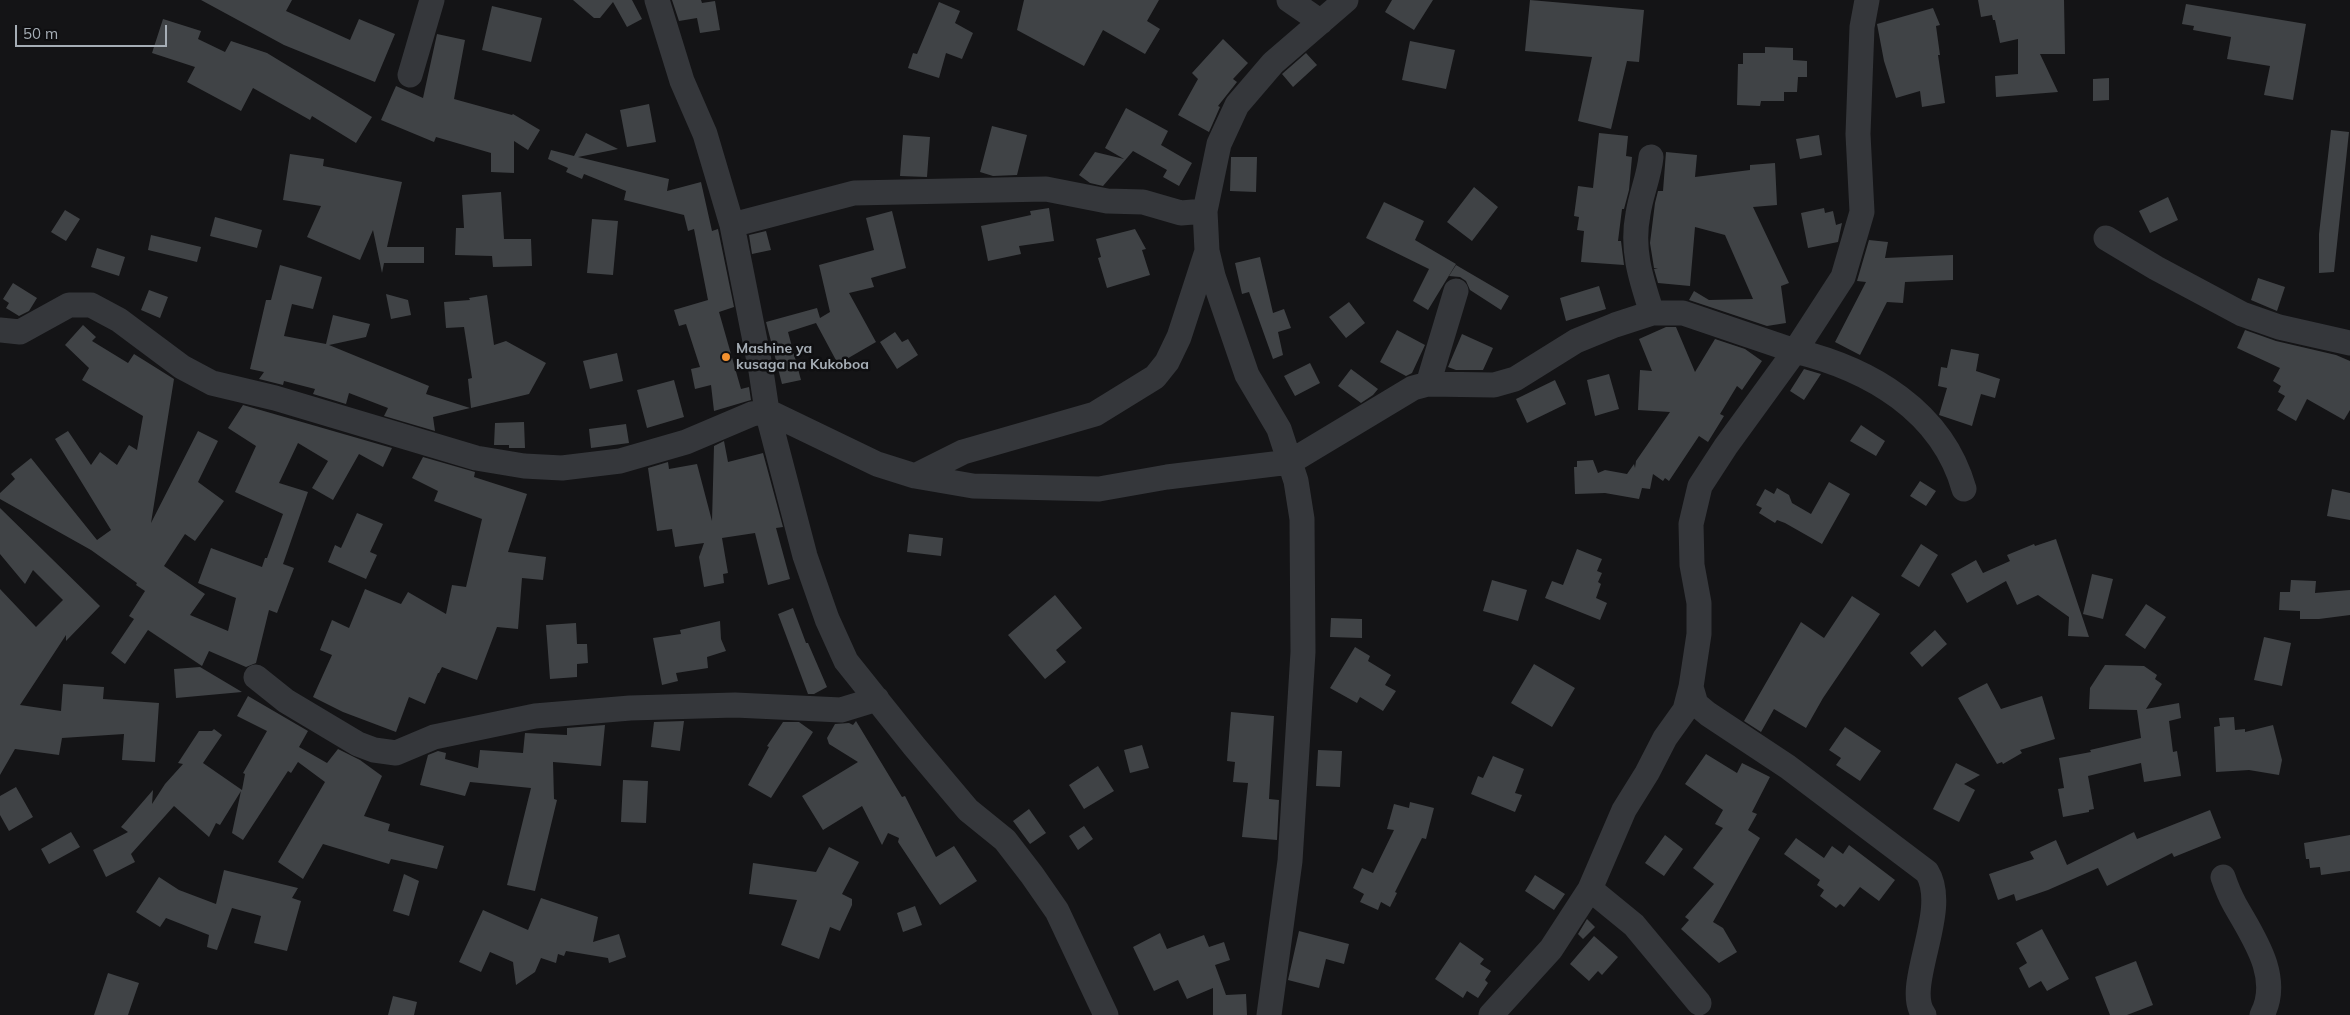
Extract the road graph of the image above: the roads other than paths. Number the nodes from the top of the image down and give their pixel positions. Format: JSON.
{"nodes":[{"id":1,"x":432,"y":0,"type":"edge"},
{"id":2,"x":657,"y":0,"type":"edge"},
{"id":3,"x":1289,"y":0,"type":"edge"},
{"id":4,"x":1346,"y":0,"type":"edge"},
{"id":5,"x":1867,"y":0,"type":"edge"},
{"id":6,"x":1321,"y":22,"type":"junction"},
{"id":7,"x":410,"y":75,"type":"dead end"},
{"id":8,"x":1650,"y":157,"type":"dead end"},
{"id":9,"x":1205,"y":212,"type":"junction"},
{"id":10,"x":732,"y":225,"type":"junction"},
{"id":11,"x":2106,"y":238,"type":"dead end"},
{"id":12,"x":1207,"y":251,"type":"junction"},
{"id":13,"x":1456,"y":291,"type":"dead end"},
{"id":14,"x":1652,"y":313,"type":"junction"},
{"id":15,"x":0,"y":330,"type":"edge"},
{"id":16,"x":2350,"y":343,"type":"edge"},
{"id":17,"x":1795,"y":351,"type":"junction"},
{"id":18,"x":1428,"y":384,"type":"junction"},
{"id":19,"x":767,"y":411,"type":"junction"},
{"id":20,"x":1290,"y":462,"type":"junction"},
{"id":21,"x":915,"y":476,"type":"junction"},
{"id":22,"x":1964,"y":489,"type":"dead end"},
{"id":23,"x":256,"y":677,"type":"dead end"},
{"id":24,"x":1691,"y":687,"type":"junction"},
{"id":25,"x":876,"y":699,"type":"junction"},
{"id":26,"x":2223,"y":877,"type":"dead end"},
{"id":27,"x":1590,"y":889,"type":"junction"},
{"id":28,"x":1699,"y":1003,"type":"dead end"},
{"id":29,"x":1918,"y":1013,"type":"edge"},
{"id":30,"x":1106,"y":1015,"type":"edge"},
{"id":31,"x":1269,"y":1015,"type":"edge"},
{"id":32,"x":1491,"y":1015,"type":"edge"},
{"id":33,"x":2262,"y":1015,"type":"edge"}],
"edges":[{"from":1,"to":7,"type":"street"},
{"from":2,"to":10,"type":"street"},
{"from":3,"to":6,"type":"street"},
{"from":4,"to":6,"type":"street"},
{"from":5,"to":17,"type":"street"},
{"from":6,"to":9,"type":"street"},
{"from":8,"to":14,"type":"street"},
{"from":9,"to":10,"type":"street"},
{"from":9,"to":12,"type":"street"},
{"from":10,"to":19,"type":"street"},
{"from":11,"to":16,"type":"street"},
{"from":12,"to":20,"type":"street"},
{"from":12,"to":21,"type":"street"},
{"from":13,"to":18,"type":"street"},
{"from":14,"to":17,"type":"street"},
{"from":14,"to":18,"type":"street"},
{"from":15,"to":19,"type":"street"},
{"from":17,"to":22,"type":"street"},
{"from":17,"to":24,"type":"street"},
{"from":18,"to":20,"type":"street"},
{"from":19,"to":21,"type":"street"},
{"from":19,"to":25,"type":"street"},
{"from":20,"to":21,"type":"street"},
{"from":20,"to":31,"type":"street"},
{"from":23,"to":25,"type":"street"},
{"from":24,"to":27,"type":"street"},
{"from":24,"to":29,"type":"street"},
{"from":25,"to":30,"type":"street"},
{"from":26,"to":33,"type":"street"},
{"from":27,"to":28,"type":"street"},
{"from":27,"to":32,"type":"street"}]}
